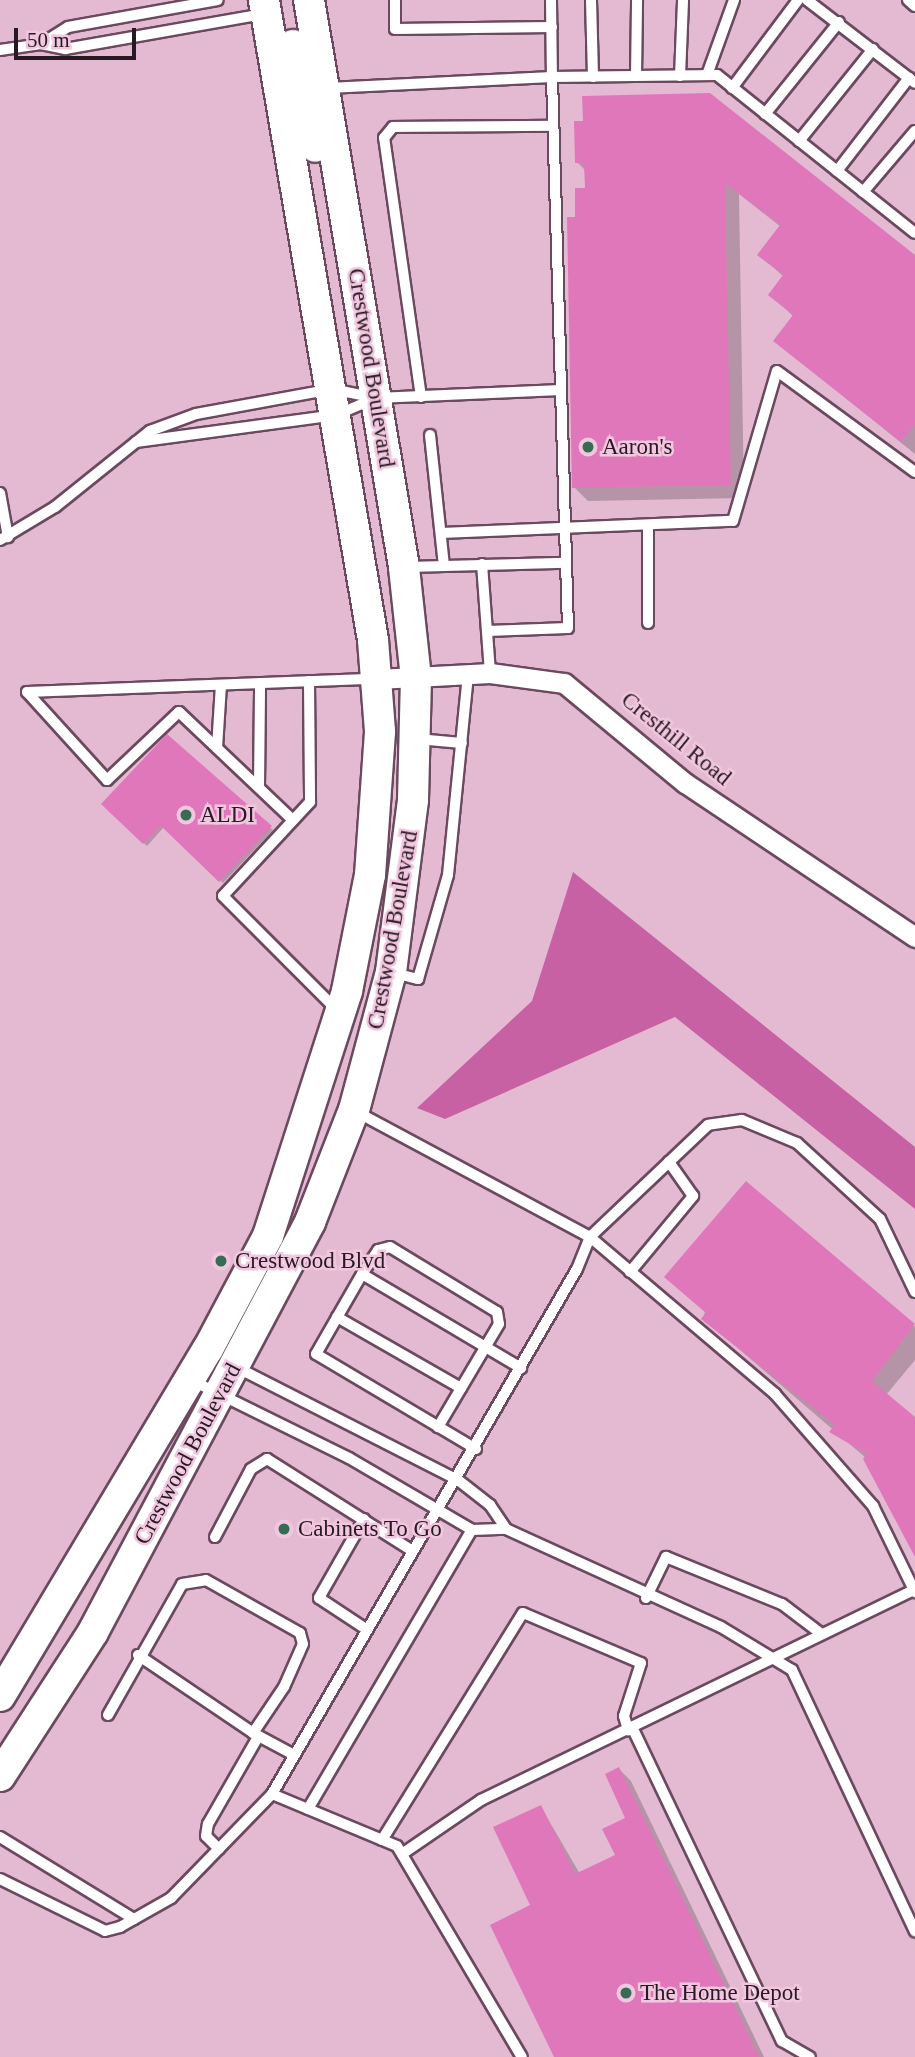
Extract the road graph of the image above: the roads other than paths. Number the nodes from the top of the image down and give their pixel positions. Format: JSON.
{"nodes":[{"id":1,"x":218,"y":0,"type":"edge"},
{"id":2,"x":309,"y":0,"type":"edge"},
{"id":3,"x":395,"y":0,"type":"edge"},
{"id":4,"x":551,"y":0,"type":"edge"},
{"id":5,"x":591,"y":0,"type":"edge"},
{"id":6,"x":637,"y":0,"type":"edge"},
{"id":7,"x":683,"y":0,"type":"edge"},
{"id":8,"x":734,"y":0,"type":"edge"},
{"id":9,"x":798,"y":0,"type":"edge"},
{"id":10,"x":807,"y":0,"type":"edge"},
{"id":11,"x":908,"y":0,"type":"edge"},
{"id":12,"x":270,"y":4,"type":"edge"},
{"id":13,"x":915,"y":6,"type":"edge"},
{"id":14,"x":839,"y":22,"type":"junction"},
{"id":15,"x":552,"y":27,"type":"junction"},
{"id":16,"x":41,"y":44,"type":"junction"},
{"id":17,"x":873,"y":49,"type":"junction"},
{"id":18,"x":0,"y":50,"type":"edge"},
{"id":19,"x":707,"y":75,"type":"junction"},
{"id":20,"x":636,"y":76,"type":"junction"},
{"id":21,"x":680,"y":76,"type":"junction"},
{"id":22,"x":593,"y":77,"type":"junction"},
{"id":23,"x":552,"y":78,"type":"junction"},
{"id":24,"x":912,"y":81,"type":"edge"},
{"id":25,"x":324,"y":88,"type":"junction"},
{"id":26,"x":732,"y":88,"type":"junction"},
{"id":27,"x":765,"y":114,"type":"junction"},
{"id":28,"x":553,"y":126,"type":"junction"},
{"id":29,"x":915,"y":131,"type":"edge"},
{"id":30,"x":799,"y":141,"type":"junction"},
{"id":31,"x":837,"y":171,"type":"junction"},
{"id":32,"x":863,"y":192,"type":"junction"},
{"id":33,"x":915,"y":233,"type":"edge"},
{"id":34,"x":370,"y":361,"type":"junction"},
{"id":35,"x":561,"y":390,"type":"junction"},
{"id":36,"x":421,"y":397,"type":"junction"},
{"id":37,"x":376,"y":398,"type":"junction"},
{"id":38,"x":334,"y":402,"type":"junction"},
{"id":39,"x":430,"y":435,"type":"dead end"},
{"id":40,"x":136,"y":442,"type":"junction"},
{"id":41,"x":915,"y":472,"type":"edge"},
{"id":42,"x":0,"y":493,"type":"edge"},
{"id":43,"x":648,"y":525,"type":"junction"},
{"id":44,"x":564,"y":528,"type":"junction"},
{"id":45,"x":440,"y":533,"type":"junction"},
{"id":46,"x":4,"y":539,"type":"edge"},
{"id":47,"x":482,"y":564,"type":"junction"},
{"id":48,"x":566,"y":564,"type":"junction"},
{"id":49,"x":444,"y":565,"type":"junction"},
{"id":50,"x":404,"y":567,"type":"junction"},
{"id":51,"x":648,"y":622,"type":"dead end"},
{"id":52,"x":487,"y":631,"type":"junction"},
{"id":53,"x":490,"y":673,"type":"junction"},
{"id":54,"x":468,"y":675,"type":"junction"},
{"id":55,"x":416,"y":678,"type":"junction"},
{"id":56,"x":377,"y":679,"type":"junction"},
{"id":57,"x":309,"y":681,"type":"junction"},
{"id":58,"x":260,"y":683,"type":"junction"},
{"id":59,"x":220,"y":685,"type":"junction"},
{"id":60,"x":416,"y":739,"type":"junction"},
{"id":61,"x":462,"y":743,"type":"junction"},
{"id":62,"x":217,"y":748,"type":"junction"},
{"id":63,"x":259,"y":787,"type":"junction"},
{"id":64,"x":293,"y":820,"type":"junction"},
{"id":65,"x":915,"y":937,"type":"edge"},
{"id":66,"x":354,"y":962,"type":"junction"},
{"id":67,"x":391,"y":972,"type":"junction"},
{"id":68,"x":341,"y":1013,"type":"junction"},
{"id":69,"x":354,"y":1110,"type":"junction"},
{"id":70,"x":669,"y":1162,"type":"junction"},
{"id":71,"x":590,"y":1237,"type":"junction"},
{"id":72,"x":630,"y":1272,"type":"junction"},
{"id":73,"x":362,"y":1274,"type":"junction"},
{"id":74,"x":915,"y":1292,"type":"edge"},
{"id":75,"x":337,"y":1317,"type":"junction"},
{"id":76,"x":486,"y":1347,"type":"junction"},
{"id":77,"x":221,"y":1358,"type":"junction"},
{"id":78,"x":521,"y":1368,"type":"junction"},
{"id":79,"x":190,"y":1380,"type":"junction"},
{"id":80,"x":461,"y":1388,"type":"junction"},
{"id":81,"x":220,"y":1394,"type":"junction"},
{"id":82,"x":438,"y":1426,"type":"junction"},
{"id":83,"x":476,"y":1449,"type":"junction"},
{"id":84,"x":458,"y":1480,"type":"junction"},
{"id":85,"x":434,"y":1510,"type":"junction"},
{"id":86,"x":364,"y":1519,"type":"junction"},
{"id":87,"x":506,"y":1529,"type":"junction"},
{"id":88,"x":472,"y":1530,"type":"junction"},
{"id":89,"x":215,"y":1536,"type":"dead end"},
{"id":90,"x":411,"y":1550,"type":"junction"},
{"id":91,"x":915,"y":1591,"type":"edge"},
{"id":92,"x":646,"y":1598,"type":"junction"},
{"id":93,"x":366,"y":1629,"type":"junction"},
{"id":94,"x":820,"y":1633,"type":"junction"},
{"id":95,"x":138,"y":1655,"type":"junction"},
{"id":96,"x":768,"y":1658,"type":"junction"},
{"id":97,"x":0,"y":1696,"type":"edge"},
{"id":98,"x":108,"y":1715,"type":"dead end"},
{"id":99,"x":630,"y":1728,"type":"junction"},
{"id":100,"x":255,"y":1735,"type":"junction"},
{"id":101,"x":294,"y":1755,"type":"junction"},
{"id":102,"x":0,"y":1776,"type":"edge"},
{"id":103,"x":272,"y":1794,"type":"junction"},
{"id":104,"x":308,"y":1809,"type":"junction"},
{"id":105,"x":0,"y":1837,"type":"edge"},
{"id":106,"x":382,"y":1840,"type":"junction"},
{"id":107,"x":219,"y":1849,"type":"junction"},
{"id":108,"x":402,"y":1854,"type":"junction"},
{"id":109,"x":0,"y":1879,"type":"edge"},
{"id":110,"x":134,"y":1919,"type":"junction"},
{"id":111,"x":915,"y":1931,"type":"edge"},
{"id":112,"x":522,"y":2057,"type":"edge"},
{"id":113,"x":810,"y":2057,"type":"edge"}],
"edges":[{"from":1,"to":16,"type":"lane"},
{"from":2,"to":25,"type":"main road","name":"Crestwood Boulevard"},
{"from":3,"to":15,"type":"lane"},
{"from":4,"to":15,"type":"lane"},
{"from":5,"to":22,"type":"lane"},
{"from":6,"to":20,"type":"lane"},
{"from":7,"to":21,"type":"lane"},
{"from":8,"to":19,"type":"lane"},
{"from":9,"to":26,"type":"lane"},
{"from":10,"to":14,"type":"lane"},
{"from":11,"to":13,"type":"lane"},
{"from":12,"to":16,"type":"lane"},
{"from":12,"to":34,"type":"main road"},
{"from":12,"to":38,"type":"main road","name":"Crestwood Boulevard"},
{"from":14,"to":17,"type":"lane"},
{"from":14,"to":27,"type":"lane"},
{"from":15,"to":23,"type":"lane"},
{"from":16,"to":18,"type":"lane"},
{"from":17,"to":24,"type":"lane"},
{"from":17,"to":30,"type":"lane"},
{"from":19,"to":21,"type":"lane"},
{"from":19,"to":26,"type":"lane"},
{"from":20,"to":21,"type":"lane"},
{"from":20,"to":22,"type":"lane"},
{"from":22,"to":23,"type":"lane"},
{"from":23,"to":25,"type":"lane"},
{"from":23,"to":28,"type":"lane"},
{"from":24,"to":31,"type":"lane"},
{"from":25,"to":34,"type":"main road","name":"Crestwood Boulevard"},
{"from":26,"to":27,"type":"lane"},
{"from":27,"to":30,"type":"lane"},
{"from":28,"to":35,"type":"lane"},
{"from":28,"to":36,"type":"lane"},
{"from":29,"to":32,"type":"lane"},
{"from":30,"to":31,"type":"lane"},
{"from":31,"to":32,"type":"lane"},
{"from":32,"to":33,"type":"lane"},
{"from":34,"to":37,"type":"main road","name":"Crestwood Boulevard"},
{"from":35,"to":36,"type":"lane"},
{"from":35,"to":44,"type":"lane"},
{"from":36,"to":37,"type":"lane"},
{"from":37,"to":38,"type":"lane"},
{"from":37,"to":38,"type":"lane"},
{"from":37,"to":50,"type":"main road","name":"Crestwood Boulevard"},
{"from":38,"to":40,"type":"lane"},
{"from":38,"to":40,"type":"lane"},
{"from":38,"to":56,"type":"main road","name":"Crestwood Boulevard"},
{"from":39,"to":45,"type":"lane"},
{"from":40,"to":46,"type":"lane"},
{"from":41,"to":43,"type":"lane"},
{"from":42,"to":46,"type":"lane"},
{"from":43,"to":44,"type":"lane"},
{"from":43,"to":51,"type":"lane"},
{"from":44,"to":45,"type":"lane"},
{"from":44,"to":48,"type":"lane"},
{"from":45,"to":49,"type":"lane"},
{"from":47,"to":48,"type":"lane"},
{"from":47,"to":49,"type":"lane"},
{"from":47,"to":52,"type":"lane"},
{"from":48,"to":52,"type":"lane"},
{"from":49,"to":50,"type":"lane"},
{"from":50,"to":55,"type":"main road","name":"Crestwood Boulevard"},
{"from":52,"to":53,"type":"lane"},
{"from":53,"to":54,"type":"street","name":"Cresthill Road"},
{"from":53,"to":65,"type":"street","name":"Cresthill Road"},
{"from":54,"to":55,"type":"street","name":"Cresthill Road"},
{"from":54,"to":61,"type":"lane"},
{"from":55,"to":56,"type":"street","name":"Cresthill Road"},
{"from":55,"to":60,"type":"main road","name":"Crestwood Boulevard"},
{"from":56,"to":57,"type":"lane"},
{"from":56,"to":66,"type":"main road","name":"Crestwood Boulevard"},
{"from":57,"to":58,"type":"lane"},
{"from":57,"to":64,"type":"lane"},
{"from":58,"to":59,"type":"lane"},
{"from":58,"to":63,"type":"lane"},
{"from":59,"to":62,"type":"lane"},
{"from":59,"to":62,"type":"lane"},
{"from":60,"to":61,"type":"lane"},
{"from":60,"to":67,"type":"main road","name":"Crestwood Boulevard"},
{"from":61,"to":67,"type":"lane"},
{"from":62,"to":63,"type":"lane"},
{"from":63,"to":64,"type":"lane"},
{"from":64,"to":68,"type":"lane"},
{"from":66,"to":67,"type":"main road"},
{"from":66,"to":68,"type":"main road","name":"Crestwood Boulevard"},
{"from":67,"to":69,"type":"main road","name":"Crestwood Boulevard"},
{"from":68,"to":77,"type":"main road","name":"Crestwood Boulevard"},
{"from":69,"to":71,"type":"lane"},
{"from":69,"to":77,"type":"main road","name":"Crestwood Boulevard"},
{"from":70,"to":71,"type":"lane"},
{"from":70,"to":72,"type":"lane"},
{"from":70,"to":74,"type":"lane"},
{"from":71,"to":72,"type":"lane"},
{"from":71,"to":78,"type":"lane"},
{"from":72,"to":91,"type":"lane"},
{"from":73,"to":75,"type":"lane"},
{"from":73,"to":76,"type":"lane"},
{"from":73,"to":76,"type":"lane"},
{"from":75,"to":80,"type":"lane"},
{"from":75,"to":82,"type":"lane"},
{"from":76,"to":78,"type":"lane"},
{"from":76,"to":80,"type":"lane"},
{"from":77,"to":79,"type":"main road","name":"Crestwood Boulevard"},
{"from":77,"to":81,"type":"main road","name":"Crestwood Boulevard"},
{"from":77,"to":84,"type":"lane"},
{"from":78,"to":83,"type":"lane"},
{"from":79,"to":81,"type":"lane"},
{"from":79,"to":97,"type":"main road","name":"Crestwood Boulevard"},
{"from":80,"to":82,"type":"lane"},
{"from":81,"to":85,"type":"lane"},
{"from":81,"to":102,"type":"main road","name":"Crestwood Boulevard"},
{"from":82,"to":83,"type":"lane"},
{"from":83,"to":84,"type":"lane"},
{"from":84,"to":85,"type":"lane"},
{"from":84,"to":87,"type":"lane"},
{"from":85,"to":88,"type":"lane"},
{"from":85,"to":90,"type":"lane"},
{"from":86,"to":89,"type":"lane"},
{"from":86,"to":90,"type":"lane"},
{"from":86,"to":93,"type":"lane"},
{"from":87,"to":88,"type":"lane"},
{"from":87,"to":92,"type":"lane"},
{"from":88,"to":104,"type":"lane"},
{"from":90,"to":93,"type":"lane"},
{"from":91,"to":94,"type":"lane"},
{"from":92,"to":94,"type":"lane"},
{"from":92,"to":96,"type":"lane"},
{"from":93,"to":101,"type":"lane"},
{"from":94,"to":96,"type":"lane"},
{"from":95,"to":98,"type":"lane"},
{"from":95,"to":100,"type":"lane"},
{"from":95,"to":100,"type":"lane"},
{"from":96,"to":99,"type":"lane"},
{"from":96,"to":111,"type":"lane"},
{"from":99,"to":106,"type":"lane"},
{"from":99,"to":108,"type":"lane"},
{"from":99,"to":113,"type":"lane"},
{"from":100,"to":101,"type":"lane"},
{"from":100,"to":107,"type":"lane"},
{"from":101,"to":103,"type":"lane"},
{"from":103,"to":104,"type":"lane"},
{"from":103,"to":107,"type":"lane"},
{"from":104,"to":106,"type":"lane"},
{"from":105,"to":110,"type":"lane"},
{"from":106,"to":108,"type":"lane"},
{"from":107,"to":110,"type":"lane"},
{"from":108,"to":112,"type":"lane"},
{"from":109,"to":110,"type":"lane"}]}
